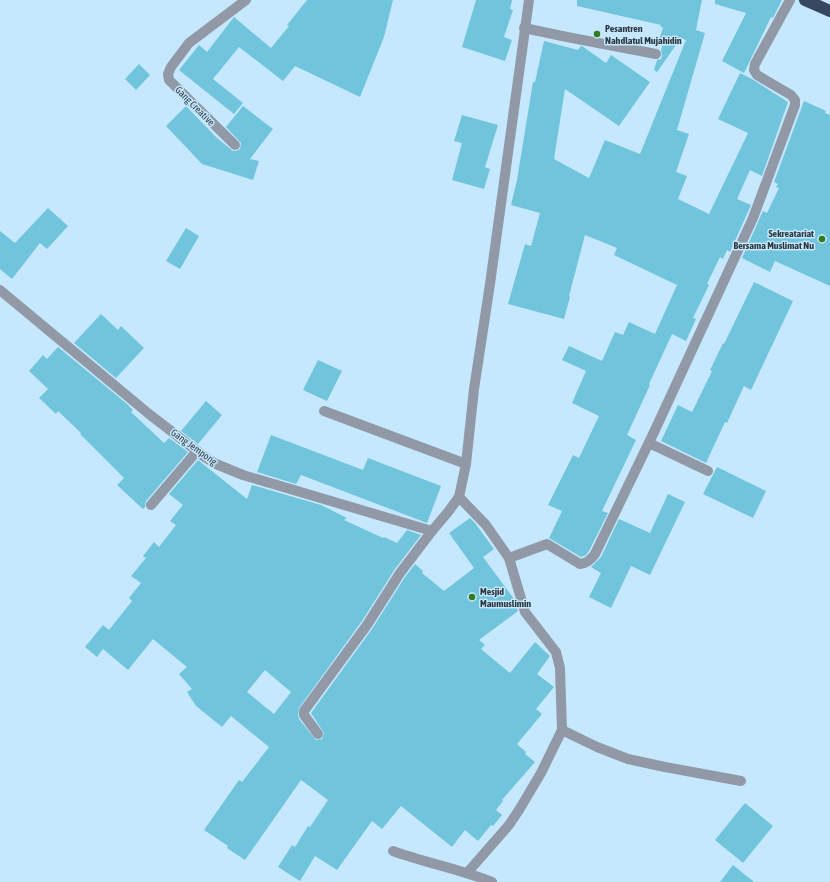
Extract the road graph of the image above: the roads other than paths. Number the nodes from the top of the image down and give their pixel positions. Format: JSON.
{"nodes":[{"id":1,"x":529,"y":0,"type":"edge"},
{"id":2,"x":790,"y":0,"type":"edge"},
{"id":3,"x":805,"y":0,"type":"edge"},
{"id":4,"x":242,"y":1,"type":"edge"},
{"id":5,"x":830,"y":11,"type":"edge"},
{"id":6,"x":524,"y":28,"type":"junction"},
{"id":7,"x":656,"y":54,"type":"dead end"},
{"id":8,"x":235,"y":145,"type":"dead end"},
{"id":9,"x":0,"y":290,"type":"edge"},
{"id":10,"x":324,"y":410,"type":"dead end"},
{"id":11,"x":648,"y":443,"type":"junction"},
{"id":12,"x":197,"y":451,"type":"junction"},
{"id":13,"x":466,"y":464,"type":"junction"},
{"id":14,"x":708,"y":471,"type":"dead end"},
{"id":15,"x":459,"y":496,"type":"junction"},
{"id":16,"x":151,"y":505,"type":"dead end"},
{"id":17,"x":432,"y":532,"type":"junction"},
{"id":18,"x":509,"y":558,"type":"junction"},
{"id":19,"x":562,"y":730,"type":"junction"},
{"id":20,"x":318,"y":734,"type":"dead end"},
{"id":21,"x":741,"y":781,"type":"dead end"},
{"id":22,"x":394,"y":851,"type":"dead end"},
{"id":23,"x":467,"y":873,"type":"junction"},
{"id":24,"x":492,"y":882,"type":"edge"}],
"edges":[{"from":1,"to":6,"type":"street"},
{"from":2,"to":11,"type":"street"},
{"from":3,"to":5,"type":"highway"},
{"from":4,"to":8,"type":"street","name":"Gang Creative"},
{"from":6,"to":7,"type":"street"},
{"from":6,"to":13,"type":"street"},
{"from":9,"to":12,"type":"street","name":"Gang Jempong"},
{"from":10,"to":13,"type":"street"},
{"from":11,"to":14,"type":"street"},
{"from":11,"to":18,"type":"street"},
{"from":12,"to":16,"type":"street"},
{"from":12,"to":17,"type":"street","name":"Gang Jempong"},
{"from":13,"to":15,"type":"street"},
{"from":15,"to":17,"type":"street"},
{"from":15,"to":18,"type":"street"},
{"from":17,"to":20,"type":"street"},
{"from":18,"to":19,"type":"street"},
{"from":19,"to":21,"type":"street"},
{"from":19,"to":23,"type":"street"},
{"from":22,"to":23,"type":"street"},
{"from":23,"to":24,"type":"street"}]}
